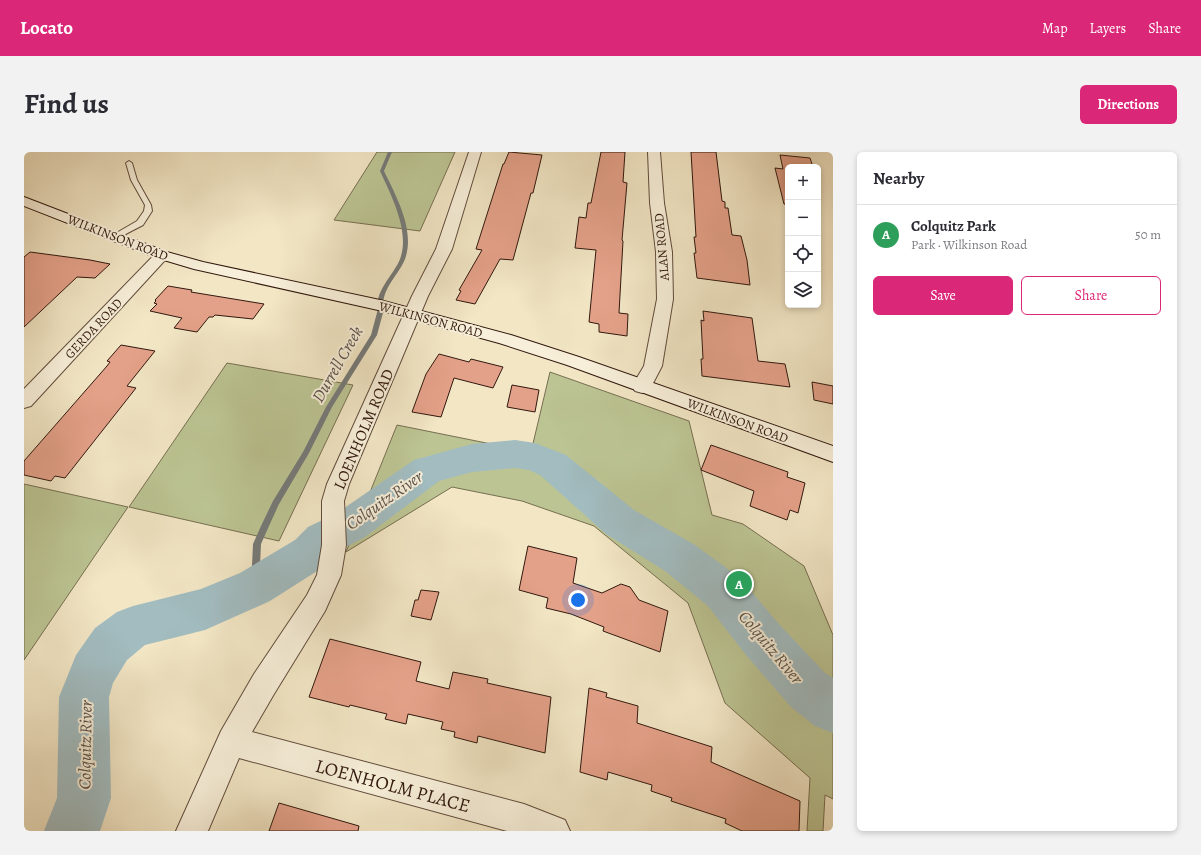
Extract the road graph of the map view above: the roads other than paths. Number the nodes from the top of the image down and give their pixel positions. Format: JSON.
{"nodes":[{"id":1,"x":475,"y":152,"type":"edge"},
{"id":2,"x":654,"y":152,"type":"edge"},
{"id":3,"x":129,"y":163,"type":"dead end"},
{"id":4,"x":24,"y":201,"type":"edge"},
{"id":5,"x":116,"y":237,"type":"junction"},
{"id":6,"x":162,"y":255,"type":"junction"},
{"id":7,"x":413,"y":314,"type":"junction"},
{"id":8,"x":642,"y":386,"type":"junction"},
{"id":9,"x":24,"y":401,"type":"edge"},
{"id":10,"x":833,"y":454,"type":"edge"},
{"id":11,"x":231,"y":741,"type":"junction"},
{"id":12,"x":192,"y":831,"type":"edge"},
{"id":13,"x":554,"y":831,"type":"edge"}],
"edges":[{"from":1,"to":7,"type":"street","name":"LOENHOLM ROAD"},
{"from":2,"to":8,"type":"street","name":"ALAN ROAD"},
{"from":3,"to":5,"type":"lane"},
{"from":4,"to":5,"type":"street","name":"WILKINSON ROAD"},
{"from":5,"to":6,"type":"street","name":"WILKINSON ROAD"},
{"from":6,"to":7,"type":"street","name":"WILKINSON ROAD"},
{"from":6,"to":9,"type":"street","name":"GERDA ROAD"},
{"from":7,"to":8,"type":"street","name":"WILKINSON ROAD"},
{"from":7,"to":11,"type":"street","name":"LOENHOLM ROAD"},
{"from":8,"to":10,"type":"street","name":"WILKINSON ROAD"},
{"from":11,"to":12,"type":"street","name":"LOENHOLM ROAD"},
{"from":11,"to":13,"type":"street","name":"LOENHOLM PLACE"}]}
